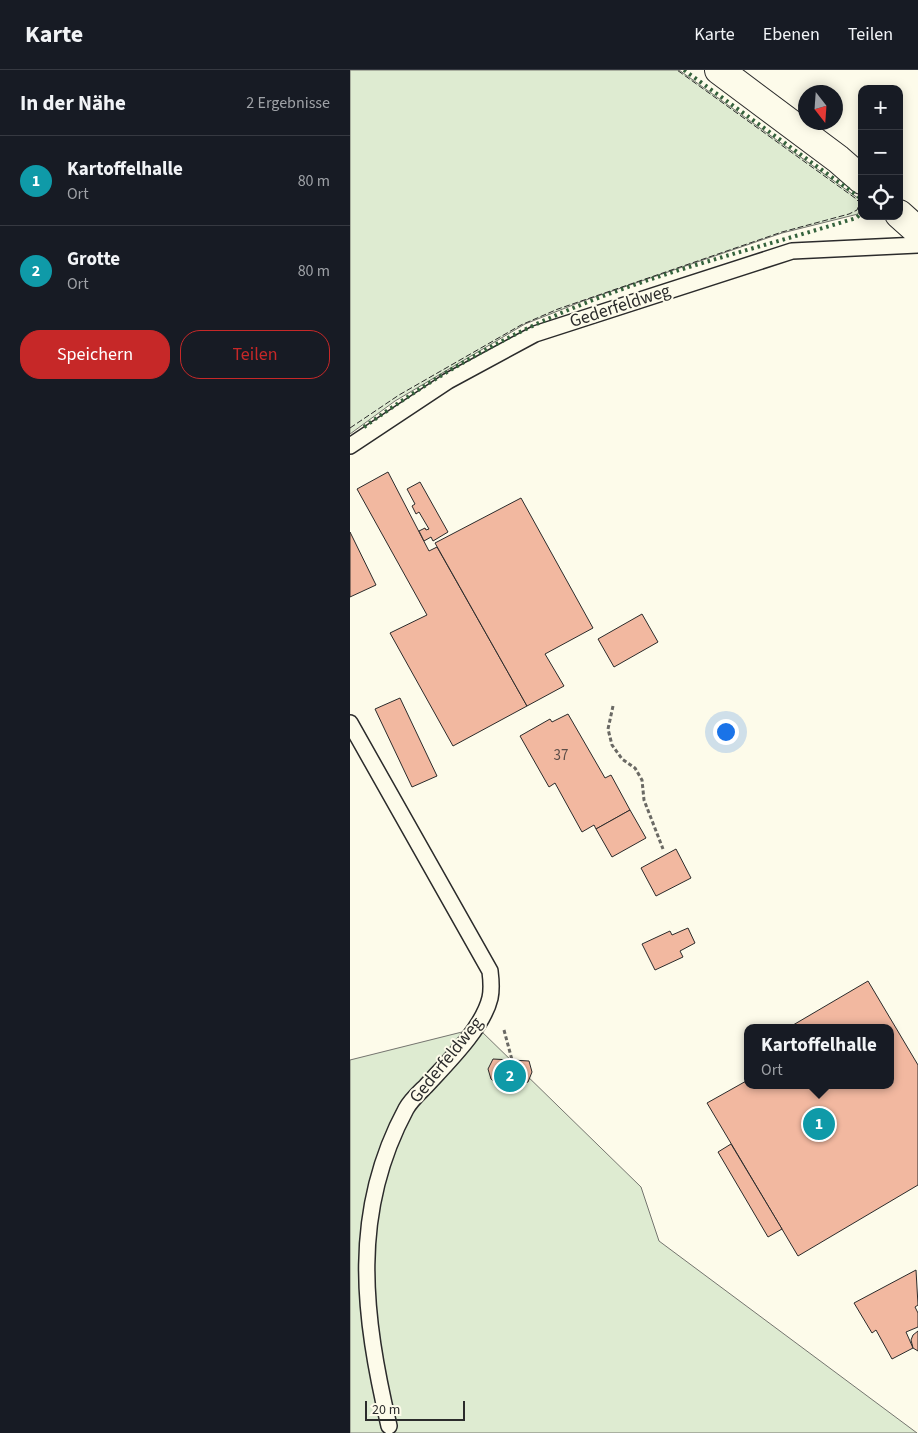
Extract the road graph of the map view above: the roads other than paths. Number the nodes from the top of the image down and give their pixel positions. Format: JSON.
{"nodes":[{"id":1,"x":719,"y":70,"type":"edge"},
{"id":2,"x":858,"y":176,"type":"edge"},
{"id":3,"x":903,"y":218,"type":"edge"},
{"id":4,"x":918,"y":231,"type":"edge"},
{"id":5,"x":918,"y":246,"type":"edge"},
{"id":6,"x":350,"y":446,"type":"edge"},
{"id":7,"x":350,"y":723,"type":"edge"},
{"id":8,"x":389,"y":1426,"type":"dead end"}],
"edges":[{"from":1,"to":2,"type":"street"},
{"from":3,"to":4,"type":"street"},
{"from":5,"to":6,"type":"lane","name":"Gederfeldweg"},
{"from":7,"to":8,"type":"lane","name":"Gederfeldweg"}]}
